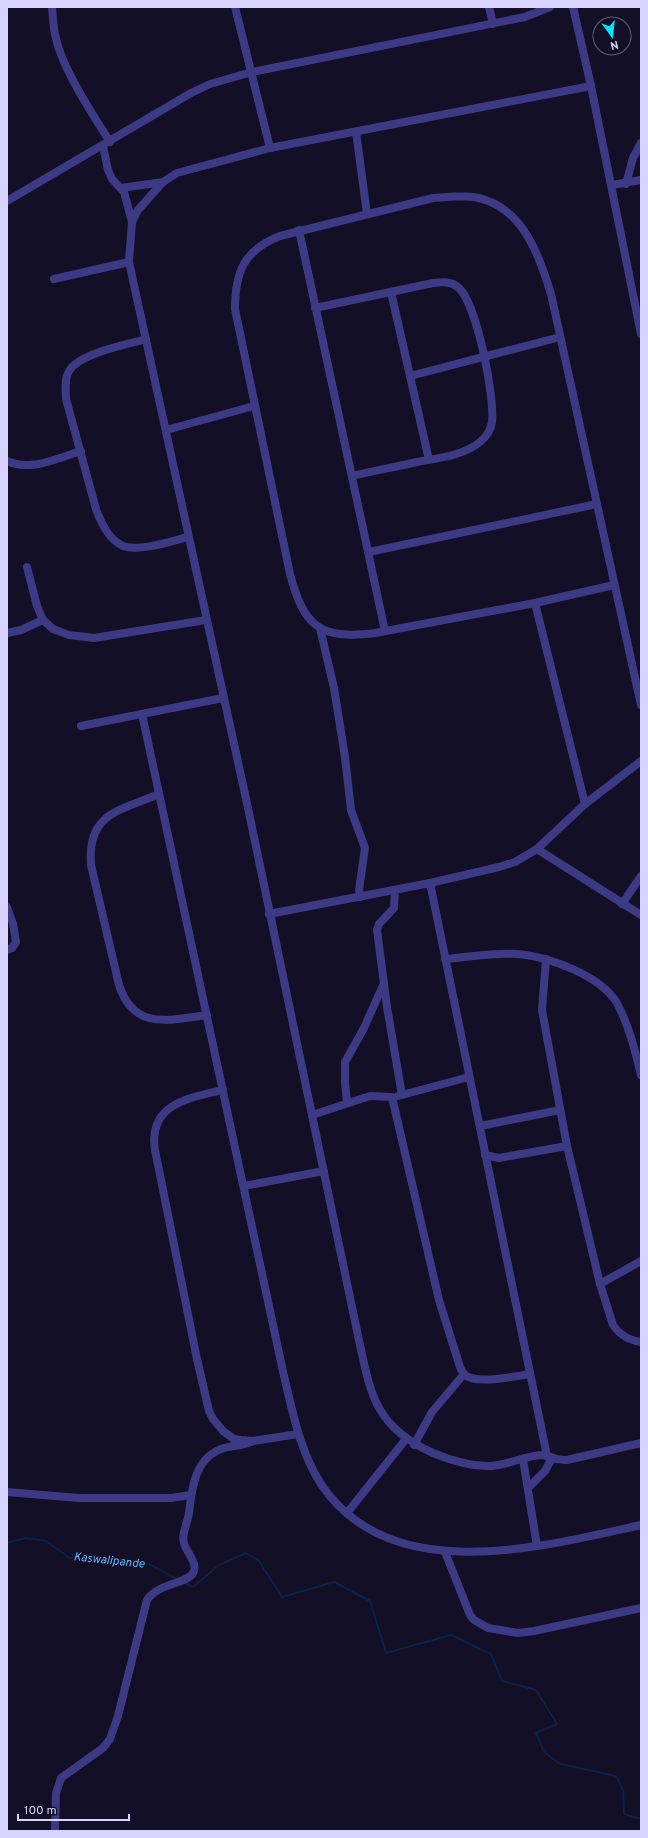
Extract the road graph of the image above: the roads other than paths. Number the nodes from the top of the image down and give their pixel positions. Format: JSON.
{"nodes":[{"id":1,"x":52,"y":7,"type":"edge"},
{"id":2,"x":235,"y":7,"type":"edge"},
{"id":3,"x":489,"y":7,"type":"edge"},
{"id":4,"x":550,"y":7,"type":"edge"},
{"id":5,"x":574,"y":7,"type":"edge"},
{"id":6,"x":493,"y":24,"type":"junction"},
{"id":7,"x":252,"y":72,"type":"junction"},
{"id":8,"x":592,"y":86,"type":"junction"},
{"id":9,"x":356,"y":132,"type":"junction"},
{"id":10,"x":641,"y":143,"type":"edge"},
{"id":11,"x":107,"y":144,"type":"junction"},
{"id":12,"x":270,"y":148,"type":"junction"},
{"id":13,"x":641,"y":180,"type":"edge"},
{"id":14,"x":163,"y":182,"type":"junction"},
{"id":15,"x":626,"y":184,"type":"junction"},
{"id":16,"x":612,"y":185,"type":"junction"},
{"id":17,"x":121,"y":188,"type":"junction"},
{"id":18,"x":7,"y":201,"type":"edge"},
{"id":19,"x":367,"y":214,"type":"junction"},
{"id":20,"x":132,"y":222,"type":"junction"},
{"id":21,"x":299,"y":230,"type":"junction"},
{"id":22,"x":129,"y":262,"type":"junction"},
{"id":23,"x":54,"y":279,"type":"dead end"},
{"id":24,"x":391,"y":292,"type":"junction"},
{"id":25,"x":315,"y":308,"type":"junction"},
{"id":26,"x":641,"y":334,"type":"edge"},
{"id":27,"x":560,"y":336,"type":"junction"},
{"id":28,"x":146,"y":339,"type":"junction"},
{"id":29,"x":484,"y":357,"type":"junction"},
{"id":30,"x":410,"y":376,"type":"junction"},
{"id":31,"x":254,"y":406,"type":"junction"},
{"id":32,"x":166,"y":430,"type":"junction"},
{"id":33,"x":81,"y":451,"type":"junction"},
{"id":34,"x":429,"y":460,"type":"junction"},
{"id":35,"x":7,"y":461,"type":"edge"},
{"id":36,"x":352,"y":476,"type":"junction"},
{"id":37,"x":597,"y":504,"type":"junction"},
{"id":38,"x":188,"y":537,"type":"junction"},
{"id":39,"x":369,"y":552,"type":"junction"},
{"id":40,"x":27,"y":567,"type":"dead end"},
{"id":41,"x":614,"y":585,"type":"junction"},
{"id":42,"x":535,"y":603,"type":"junction"},
{"id":43,"x":44,"y":620,"type":"junction"},
{"id":44,"x":206,"y":620,"type":"junction"},
{"id":45,"x":320,"y":628,"type":"junction"},
{"id":46,"x":385,"y":631,"type":"junction"},
{"id":47,"x":7,"y":633,"type":"edge"},
{"id":48,"x":222,"y":698,"type":"junction"},
{"id":49,"x":641,"y":705,"type":"edge"},
{"id":50,"x":142,"y":714,"type":"junction"},
{"id":51,"x":81,"y":726,"type":"dead end"},
{"id":52,"x":641,"y":761,"type":"edge"},
{"id":53,"x":159,"y":794,"type":"junction"},
{"id":54,"x":585,"y":804,"type":"junction"},
{"id":55,"x":537,"y":849,"type":"junction"},
{"id":56,"x":641,"y":876,"type":"edge"},
{"id":57,"x":430,"y":883,"type":"junction"},
{"id":58,"x":395,"y":890,"type":"junction"},
{"id":59,"x":361,"y":897,"type":"junction"},
{"id":60,"x":622,"y":904,"type":"junction"},
{"id":61,"x":7,"y":908,"type":"edge"},
{"id":62,"x":269,"y":914,"type":"junction"},
{"id":63,"x":641,"y":915,"type":"edge"},
{"id":64,"x":7,"y":950,"type":"edge"},
{"id":65,"x":445,"y":959,"type":"junction"},
{"id":66,"x":546,"y":959,"type":"junction"},
{"id":67,"x":384,"y":983,"type":"junction"},
{"id":68,"x":207,"y":1015,"type":"junction"},
{"id":69,"x":641,"y":1075,"type":"edge"},
{"id":70,"x":469,"y":1077,"type":"junction"},
{"id":71,"x":223,"y":1090,"type":"junction"},
{"id":72,"x":402,"y":1095,"type":"junction"},
{"id":73,"x":392,"y":1097,"type":"junction"},
{"id":74,"x":348,"y":1102,"type":"junction"},
{"id":75,"x":560,"y":1110,"type":"junction"},
{"id":76,"x":312,"y":1115,"type":"junction"},
{"id":77,"x":480,"y":1126,"type":"junction"},
{"id":78,"x":567,"y":1146,"type":"junction"},
{"id":79,"x":486,"y":1155,"type":"junction"},
{"id":80,"x":324,"y":1171,"type":"junction"},
{"id":81,"x":244,"y":1186,"type":"junction"},
{"id":82,"x":641,"y":1261,"type":"edge"},
{"id":83,"x":600,"y":1284,"type":"junction"},
{"id":84,"x":641,"y":1342,"type":"edge"},
{"id":85,"x":464,"y":1374,"type":"junction"},
{"id":86,"x":530,"y":1374,"type":"junction"},
{"id":87,"x":298,"y":1434,"type":"junction"},
{"id":88,"x":406,"y":1440,"type":"junction"},
{"id":89,"x":254,"y":1441,"type":"junction"},
{"id":90,"x":641,"y":1443,"type":"edge"},
{"id":91,"x":414,"y":1445,"type":"junction"},
{"id":92,"x":550,"y":1457,"type":"junction"},
{"id":93,"x":523,"y":1459,"type":"junction"},
{"id":94,"x":528,"y":1488,"type":"junction"},
{"id":95,"x":7,"y":1492,"type":"edge"},
{"id":96,"x":191,"y":1494,"type":"junction"},
{"id":97,"x":347,"y":1513,"type":"junction"},
{"id":98,"x":641,"y":1525,"type":"edge"},
{"id":99,"x":537,"y":1546,"type":"junction"},
{"id":100,"x":445,"y":1552,"type":"junction"},
{"id":101,"x":641,"y":1608,"type":"edge"},
{"id":102,"x":55,"y":1831,"type":"edge"}],
"edges":[{"from":1,"to":11,"type":"street"},
{"from":2,"to":7,"type":"street"},
{"from":3,"to":6,"type":"street"},
{"from":4,"to":6,"type":"street"},
{"from":5,"to":8,"type":"street"},
{"from":6,"to":7,"type":"street"},
{"from":7,"to":11,"type":"street"},
{"from":7,"to":12,"type":"street"},
{"from":8,"to":9,"type":"street"},
{"from":8,"to":16,"type":"street"},
{"from":9,"to":12,"type":"street"},
{"from":9,"to":19,"type":"street"},
{"from":10,"to":15,"type":"street"},
{"from":11,"to":17,"type":"street"},
{"from":11,"to":18,"type":"street"},
{"from":12,"to":14,"type":"street"},
{"from":13,"to":15,"type":"street"},
{"from":14,"to":17,"type":"street"},
{"from":14,"to":20,"type":"street"},
{"from":15,"to":16,"type":"street"},
{"from":16,"to":26,"type":"street"},
{"from":17,"to":20,"type":"street"},
{"from":19,"to":21,"type":"street"},
{"from":19,"to":27,"type":"street"},
{"from":20,"to":22,"type":"street"},
{"from":21,"to":25,"type":"street"},
{"from":21,"to":31,"type":"street"},
{"from":22,"to":23,"type":"street"},
{"from":22,"to":28,"type":"street"},
{"from":24,"to":25,"type":"street"},
{"from":24,"to":29,"type":"street"},
{"from":24,"to":30,"type":"street"},
{"from":25,"to":36,"type":"street"},
{"from":27,"to":29,"type":"street"},
{"from":27,"to":37,"type":"street"},
{"from":28,"to":32,"type":"street"},
{"from":28,"to":33,"type":"street"},
{"from":29,"to":30,"type":"street"},
{"from":29,"to":34,"type":"street"},
{"from":30,"to":34,"type":"street"},
{"from":31,"to":32,"type":"street"},
{"from":31,"to":45,"type":"street"},
{"from":32,"to":38,"type":"street"},
{"from":33,"to":35,"type":"street"},
{"from":33,"to":38,"type":"street"},
{"from":34,"to":36,"type":"street"},
{"from":36,"to":39,"type":"street"},
{"from":37,"to":39,"type":"street"},
{"from":37,"to":41,"type":"street"},
{"from":38,"to":44,"type":"street"},
{"from":39,"to":46,"type":"street"},
{"from":40,"to":43,"type":"street"},
{"from":41,"to":42,"type":"street"},
{"from":41,"to":49,"type":"street"},
{"from":42,"to":46,"type":"street"},
{"from":42,"to":54,"type":"street"},
{"from":43,"to":44,"type":"street"},
{"from":43,"to":47,"type":"street"},
{"from":44,"to":48,"type":"street"},
{"from":45,"to":46,"type":"street"},
{"from":45,"to":59,"type":"street"},
{"from":48,"to":50,"type":"street"},
{"from":48,"to":62,"type":"street"},
{"from":50,"to":51,"type":"street"},
{"from":50,"to":53,"type":"street"},
{"from":52,"to":54,"type":"street"},
{"from":53,"to":68,"type":"street"},
{"from":53,"to":68,"type":"street"},
{"from":54,"to":55,"type":"street"},
{"from":55,"to":57,"type":"street"},
{"from":55,"to":60,"type":"street"},
{"from":56,"to":60,"type":"street"},
{"from":57,"to":58,"type":"street"},
{"from":57,"to":65,"type":"street"},
{"from":58,"to":59,"type":"street"},
{"from":58,"to":67,"type":"street"},
{"from":59,"to":62,"type":"street"},
{"from":60,"to":63,"type":"street"},
{"from":61,"to":64,"type":"street"},
{"from":62,"to":76,"type":"street"},
{"from":65,"to":66,"type":"street"},
{"from":65,"to":70,"type":"street"},
{"from":66,"to":69,"type":"street"},
{"from":66,"to":75,"type":"street"},
{"from":67,"to":72,"type":"street"},
{"from":67,"to":74,"type":"street"},
{"from":68,"to":71,"type":"street"},
{"from":70,"to":72,"type":"street"},
{"from":70,"to":77,"type":"street"},
{"from":71,"to":81,"type":"street"},
{"from":71,"to":89,"type":"street"},
{"from":72,"to":73,"type":"street"},
{"from":73,"to":74,"type":"street"},
{"from":73,"to":85,"type":"street"},
{"from":74,"to":76,"type":"street"},
{"from":75,"to":77,"type":"street"},
{"from":75,"to":78,"type":"street"},
{"from":76,"to":80,"type":"street"},
{"from":77,"to":79,"type":"street"},
{"from":78,"to":79,"type":"street"},
{"from":78,"to":83,"type":"street"},
{"from":79,"to":86,"type":"street"},
{"from":80,"to":81,"type":"street"},
{"from":80,"to":88,"type":"street"},
{"from":81,"to":87,"type":"street"},
{"from":82,"to":83,"type":"street"},
{"from":83,"to":84,"type":"street"},
{"from":85,"to":86,"type":"street"},
{"from":85,"to":91,"type":"street"},
{"from":86,"to":92,"type":"street"},
{"from":87,"to":89,"type":"street"},
{"from":87,"to":97,"type":"street"},
{"from":88,"to":91,"type":"street"},
{"from":88,"to":97,"type":"street"},
{"from":89,"to":96,"type":"street"},
{"from":90,"to":92,"type":"street"},
{"from":91,"to":93,"type":"street"},
{"from":92,"to":93,"type":"street"},
{"from":92,"to":94,"type":"street"},
{"from":93,"to":94,"type":"street"},
{"from":94,"to":99,"type":"street"},
{"from":95,"to":96,"type":"street"},
{"from":96,"to":102,"type":"street"},
{"from":97,"to":100,"type":"street"},
{"from":98,"to":99,"type":"street"},
{"from":99,"to":100,"type":"street"},
{"from":100,"to":101,"type":"street"}]}
